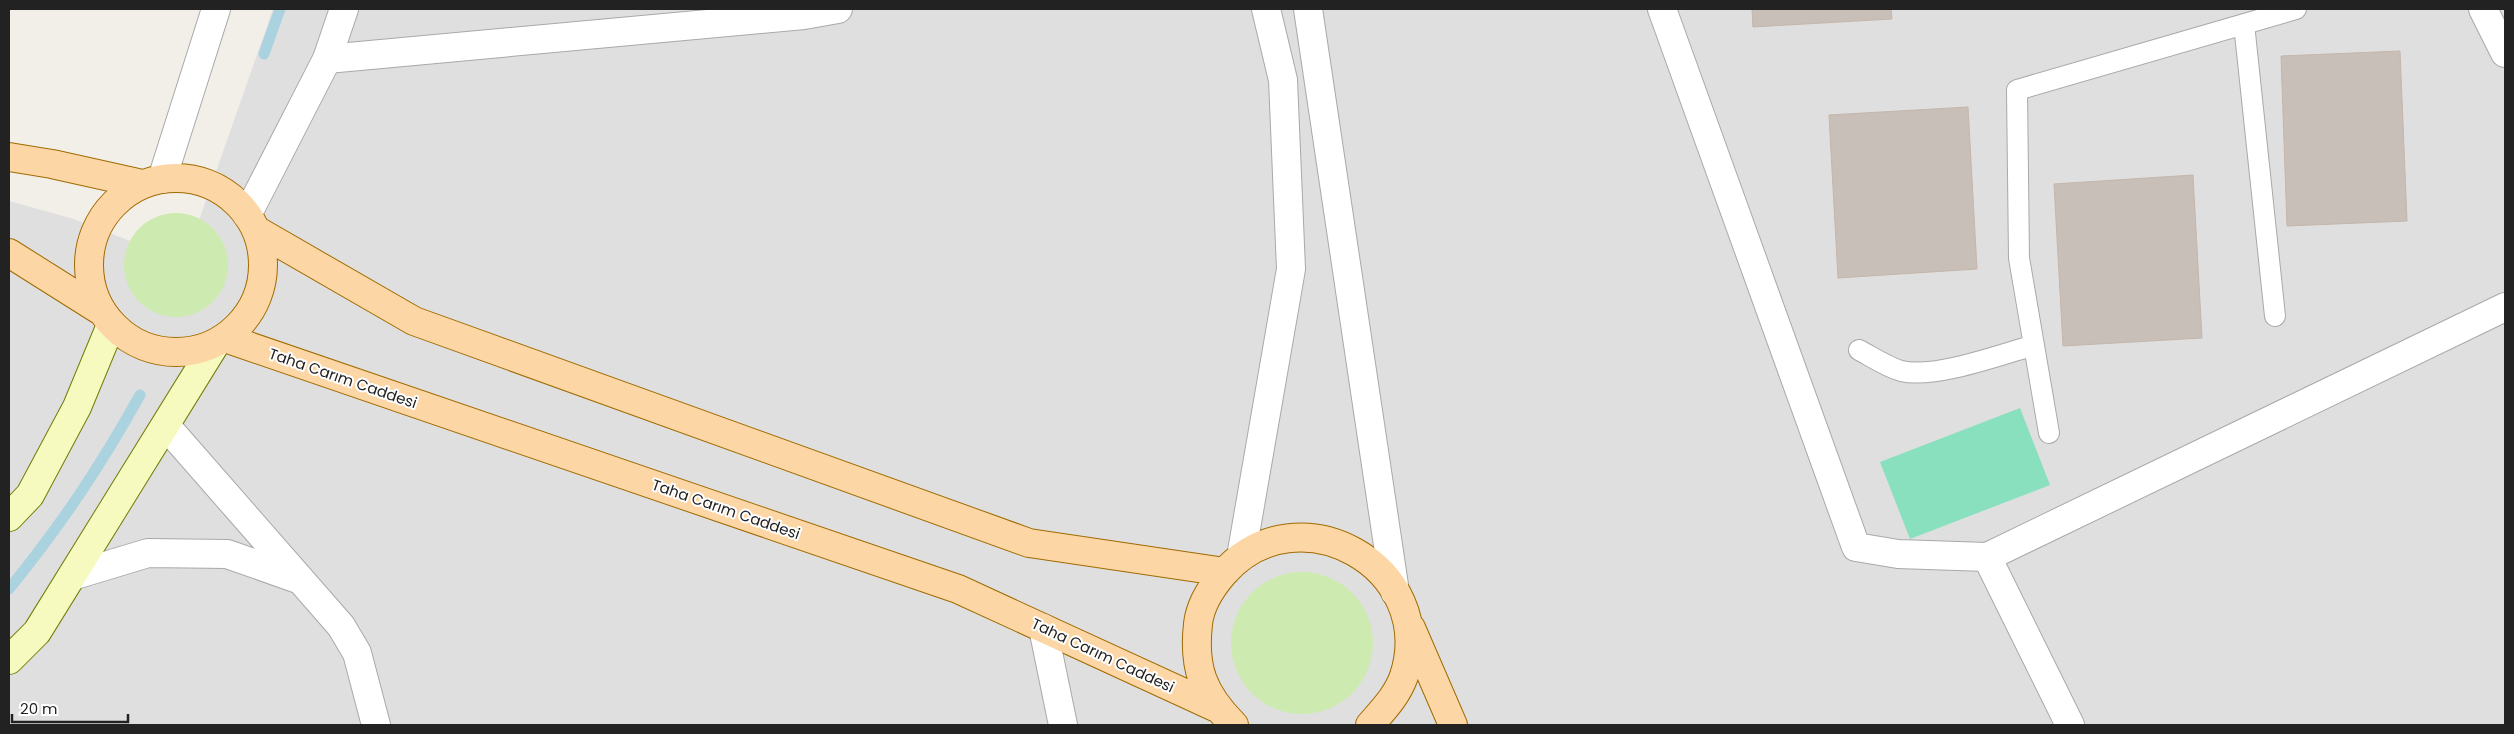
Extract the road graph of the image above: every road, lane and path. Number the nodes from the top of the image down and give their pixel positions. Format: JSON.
{"nodes":[{"id":1,"x":216,"y":9,"type":"edge"},
{"id":2,"x":344,"y":9,"type":"edge"},
{"id":3,"x":838,"y":9,"type":"edge"},
{"id":4,"x":1266,"y":9,"type":"edge"},
{"id":5,"x":1308,"y":9,"type":"edge"},
{"id":6,"x":1662,"y":9,"type":"edge"},
{"id":7,"x":2296,"y":9,"type":"edge"},
{"id":8,"x":2483,"y":9,"type":"edge"},
{"id":9,"x":806,"y":12,"type":"edge"},
{"id":10,"x":2244,"y":24,"type":"junction"},
{"id":11,"x":2505,"y":53,"type":"edge"},
{"id":12,"x":327,"y":59,"type":"junction"},
{"id":13,"x":9,"y":157,"type":"edge"},
{"id":14,"x":152,"y":182,"type":"junction"},
{"id":15,"x":252,"y":222,"type":"junction"},
{"id":16,"x":9,"y":253,"type":"edge"},
{"id":17,"x":2505,"y":307,"type":"edge"},
{"id":18,"x":2275,"y":316,"type":"dead end"},
{"id":19,"x":106,"y":318,"type":"junction"},
{"id":20,"x":220,"y":340,"type":"junction"},
{"id":21,"x":2034,"y":345,"type":"junction"},
{"id":22,"x":1859,"y":350,"type":"dead end"},
{"id":23,"x":166,"y":426,"type":"junction"},
{"id":24,"x":2049,"y":433,"type":"dead end"},
{"id":25,"x":9,"y":517,"type":"edge"},
{"id":26,"x":1987,"y":557,"type":"junction"},
{"id":27,"x":1233,"y":564,"type":"junction"},
{"id":28,"x":72,"y":576,"type":"junction"},
{"id":29,"x":301,"y":580,"type":"junction"},
{"id":30,"x":1395,"y":592,"type":"junction"},
{"id":31,"x":1406,"y":616,"type":"junction"},
{"id":32,"x":1043,"y":628,"type":"junction"},
{"id":33,"x":9,"y":660,"type":"edge"},
{"id":34,"x":1225,"y":716,"type":"edge"},
{"id":35,"x":376,"y":725,"type":"edge"},
{"id":36,"x":1063,"y":725,"type":"edge"},
{"id":37,"x":1370,"y":725,"type":"edge"},
{"id":38,"x":1453,"y":725,"type":"edge"},
{"id":39,"x":2070,"y":725,"type":"edge"}],
"edges":[{"from":1,"to":14,"type":"street"},
{"from":2,"to":12,"type":"street"},
{"from":3,"to":9,"type":"street"},
{"from":4,"to":27,"type":"street"},
{"from":5,"to":30,"type":"street"},
{"from":6,"to":26,"type":"street"},
{"from":7,"to":10,"type":"lane"},
{"from":8,"to":11,"type":"street"},
{"from":9,"to":12,"type":"street"},
{"from":10,"to":18,"type":"lane"},
{"from":10,"to":21,"type":"lane"},
{"from":12,"to":15,"type":"street"},
{"from":13,"to":14,"type":"main road"},
{"from":14,"to":15,"type":"main road"},
{"from":14,"to":19,"type":"main road"},
{"from":15,"to":20,"type":"main road"},
{"from":15,"to":27,"type":"main road"},
{"from":16,"to":19,"type":"main road"},
{"from":17,"to":26,"type":"street"},
{"from":19,"to":20,"type":"main road"},
{"from":19,"to":25,"type":"main road"},
{"from":20,"to":23,"type":"main road"},
{"from":20,"to":32,"type":"main road","name":"Taha Carım Caddesi"},
{"from":21,"to":22,"type":"lane"},
{"from":21,"to":24,"type":"lane"},
{"from":23,"to":28,"type":"main road"},
{"from":23,"to":29,"type":"street"},
{"from":26,"to":39,"type":"street"},
{"from":27,"to":30,"type":"main road"},
{"from":27,"to":34,"type":"main road"},
{"from":28,"to":29,"type":"street"},
{"from":28,"to":33,"type":"main road"},
{"from":29,"to":35,"type":"street"},
{"from":30,"to":31,"type":"main road"},
{"from":31,"to":37,"type":"main road"},
{"from":31,"to":38,"type":"main road"},
{"from":32,"to":34,"type":"main road","name":"Taha Carım Caddesi"},
{"from":32,"to":36,"type":"street"}]}
